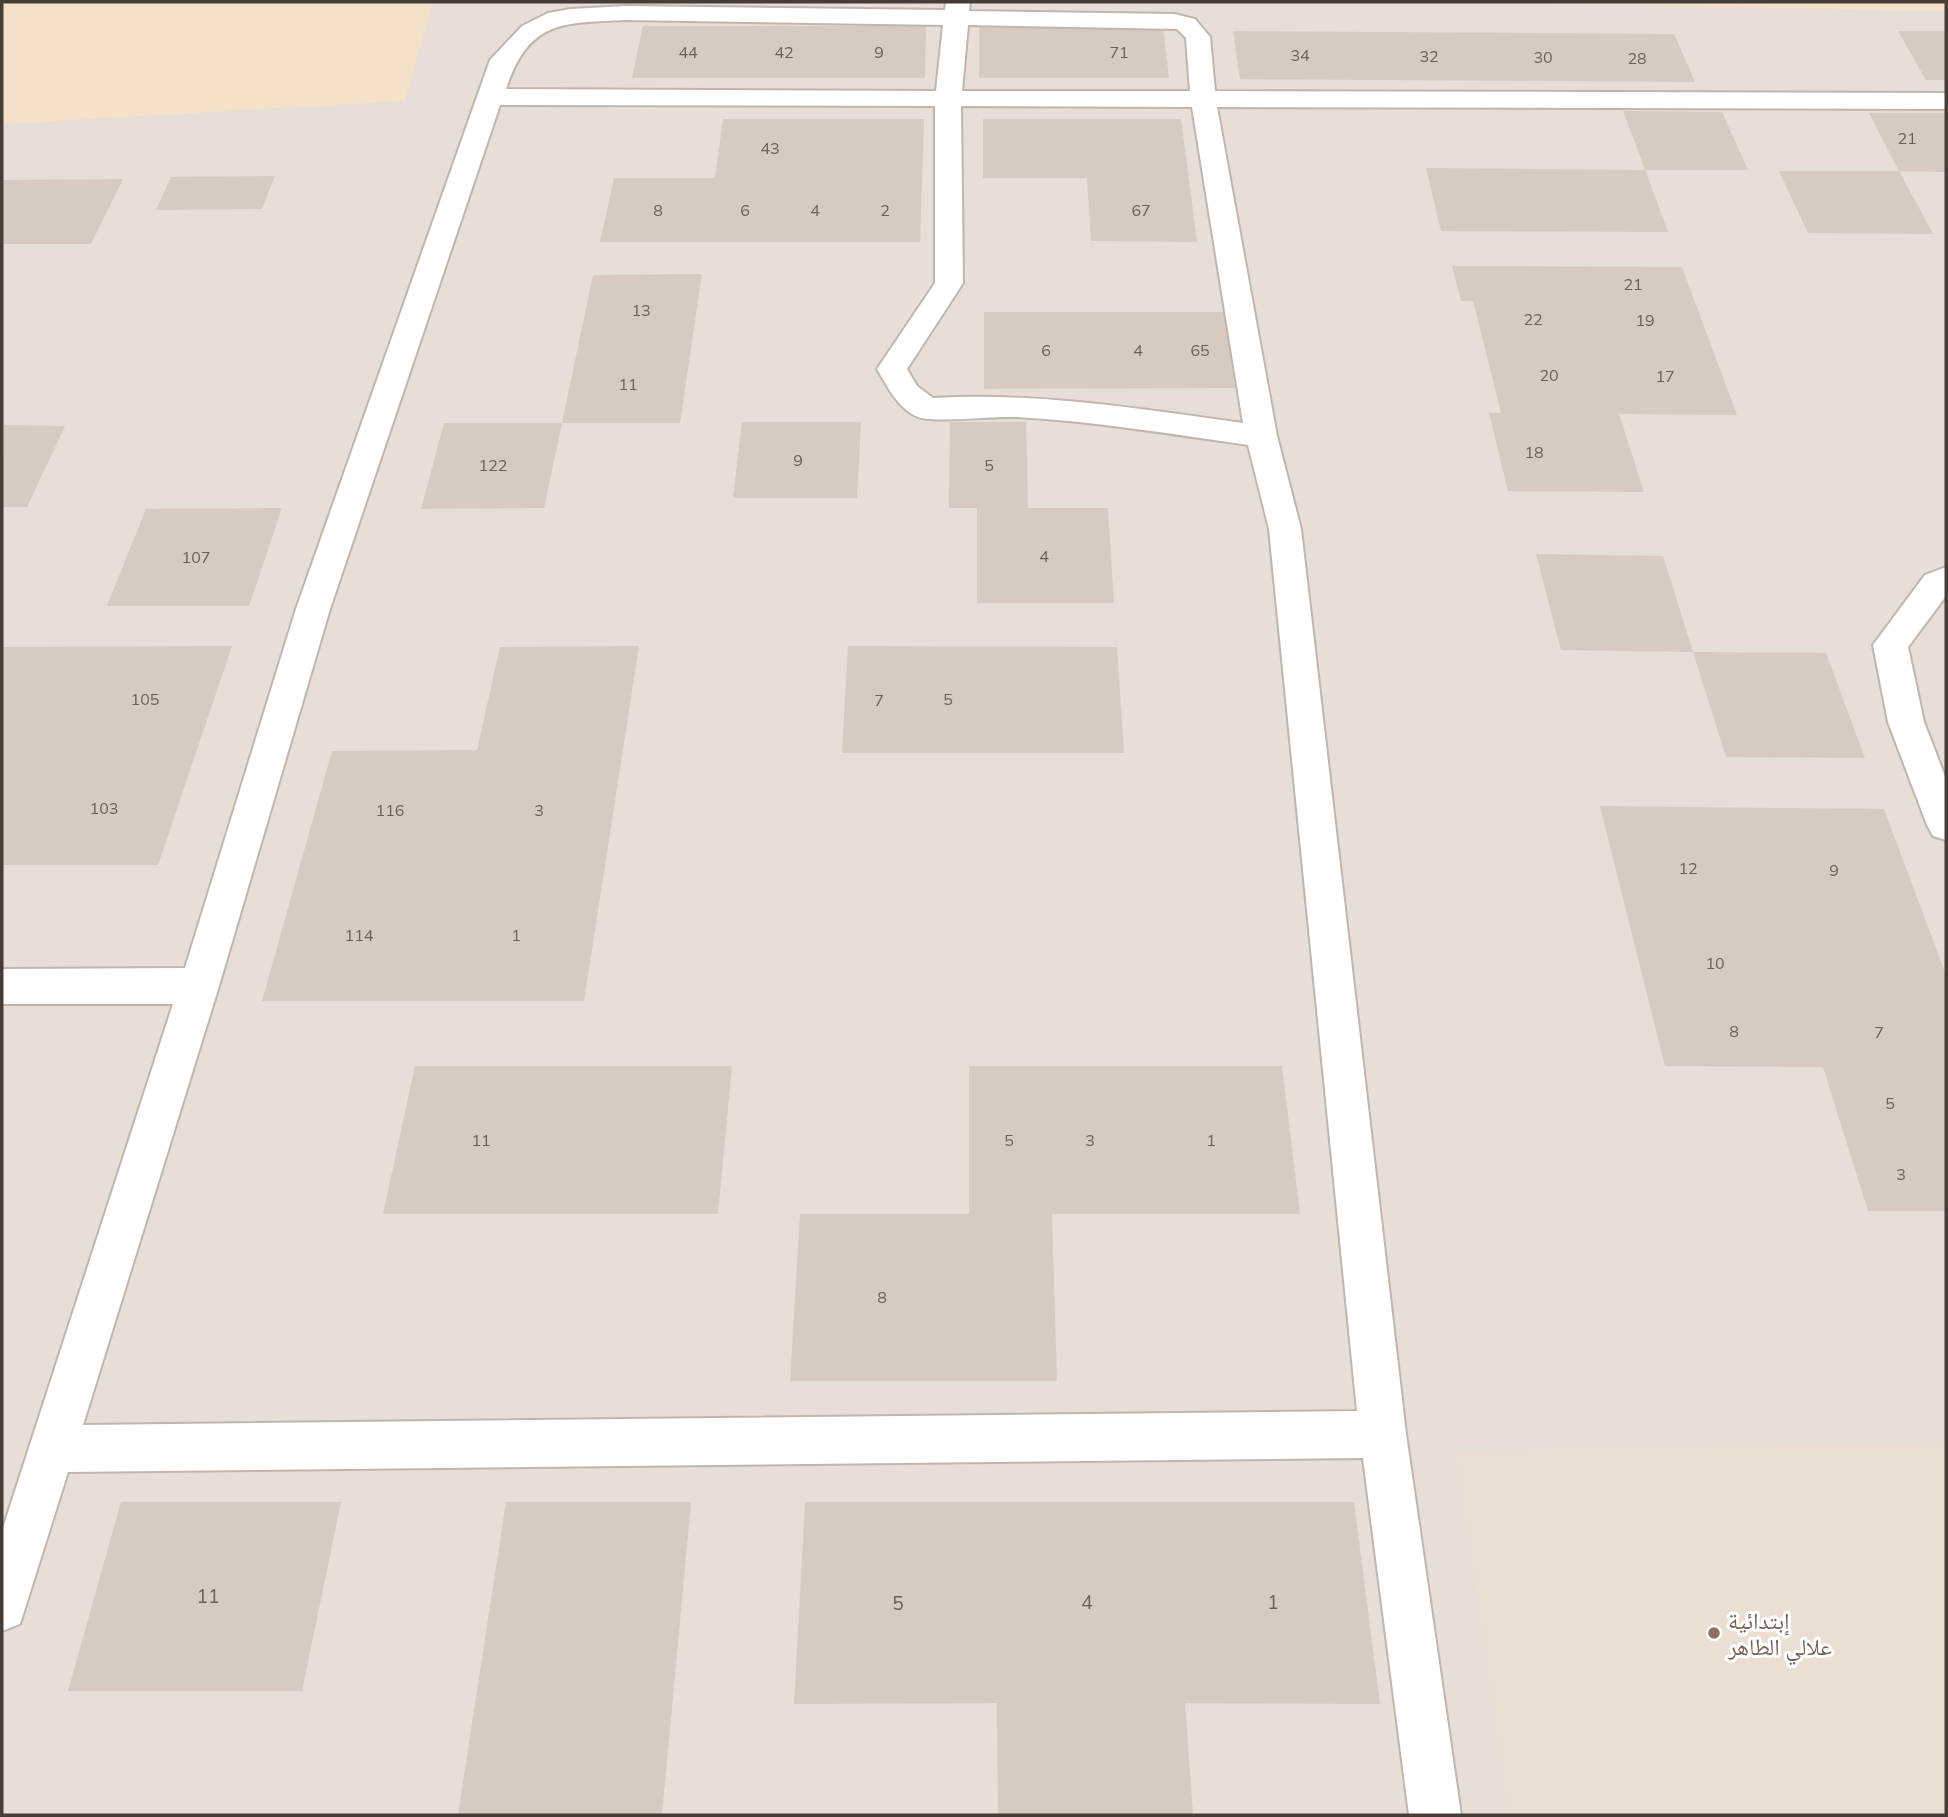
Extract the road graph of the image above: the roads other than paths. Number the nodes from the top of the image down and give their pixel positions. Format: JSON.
{"nodes":[{"id":1,"x":957,"y":9,"type":"edge"},
{"id":2,"x":489,"y":97,"type":"junction"},
{"id":3,"x":1203,"y":98,"type":"junction"},
{"id":4,"x":948,"y":99,"type":"junction"},
{"id":5,"x":1946,"y":101,"type":"edge"},
{"id":6,"x":1261,"y":436,"type":"junction"},
{"id":7,"x":1946,"y":579,"type":"edge"},
{"id":8,"x":1946,"y":825,"type":"edge"},
{"id":9,"x":2,"y":986,"type":"edge"},
{"id":10,"x":200,"y":986,"type":"junction"},
{"id":11,"x":1383,"y":1434,"type":"junction"},
{"id":12,"x":52,"y":1449,"type":"junction"},
{"id":13,"x":2,"y":1606,"type":"edge"},
{"id":14,"x":1435,"y":1815,"type":"edge"}],
"edges":[{"from":1,"to":2,"type":"street"},
{"from":1,"to":3,"type":"street"},
{"from":1,"to":4,"type":"street"},
{"from":2,"to":4,"type":"street"},
{"from":2,"to":10,"type":"street"},
{"from":3,"to":4,"type":"street"},
{"from":3,"to":5,"type":"street"},
{"from":3,"to":6,"type":"street"},
{"from":4,"to":6,"type":"street"},
{"from":6,"to":11,"type":"street"},
{"from":7,"to":8,"type":"street"},
{"from":9,"to":10,"type":"street"},
{"from":10,"to":12,"type":"street"},
{"from":11,"to":12,"type":"street"},
{"from":11,"to":14,"type":"street"},
{"from":12,"to":13,"type":"street"}]}
